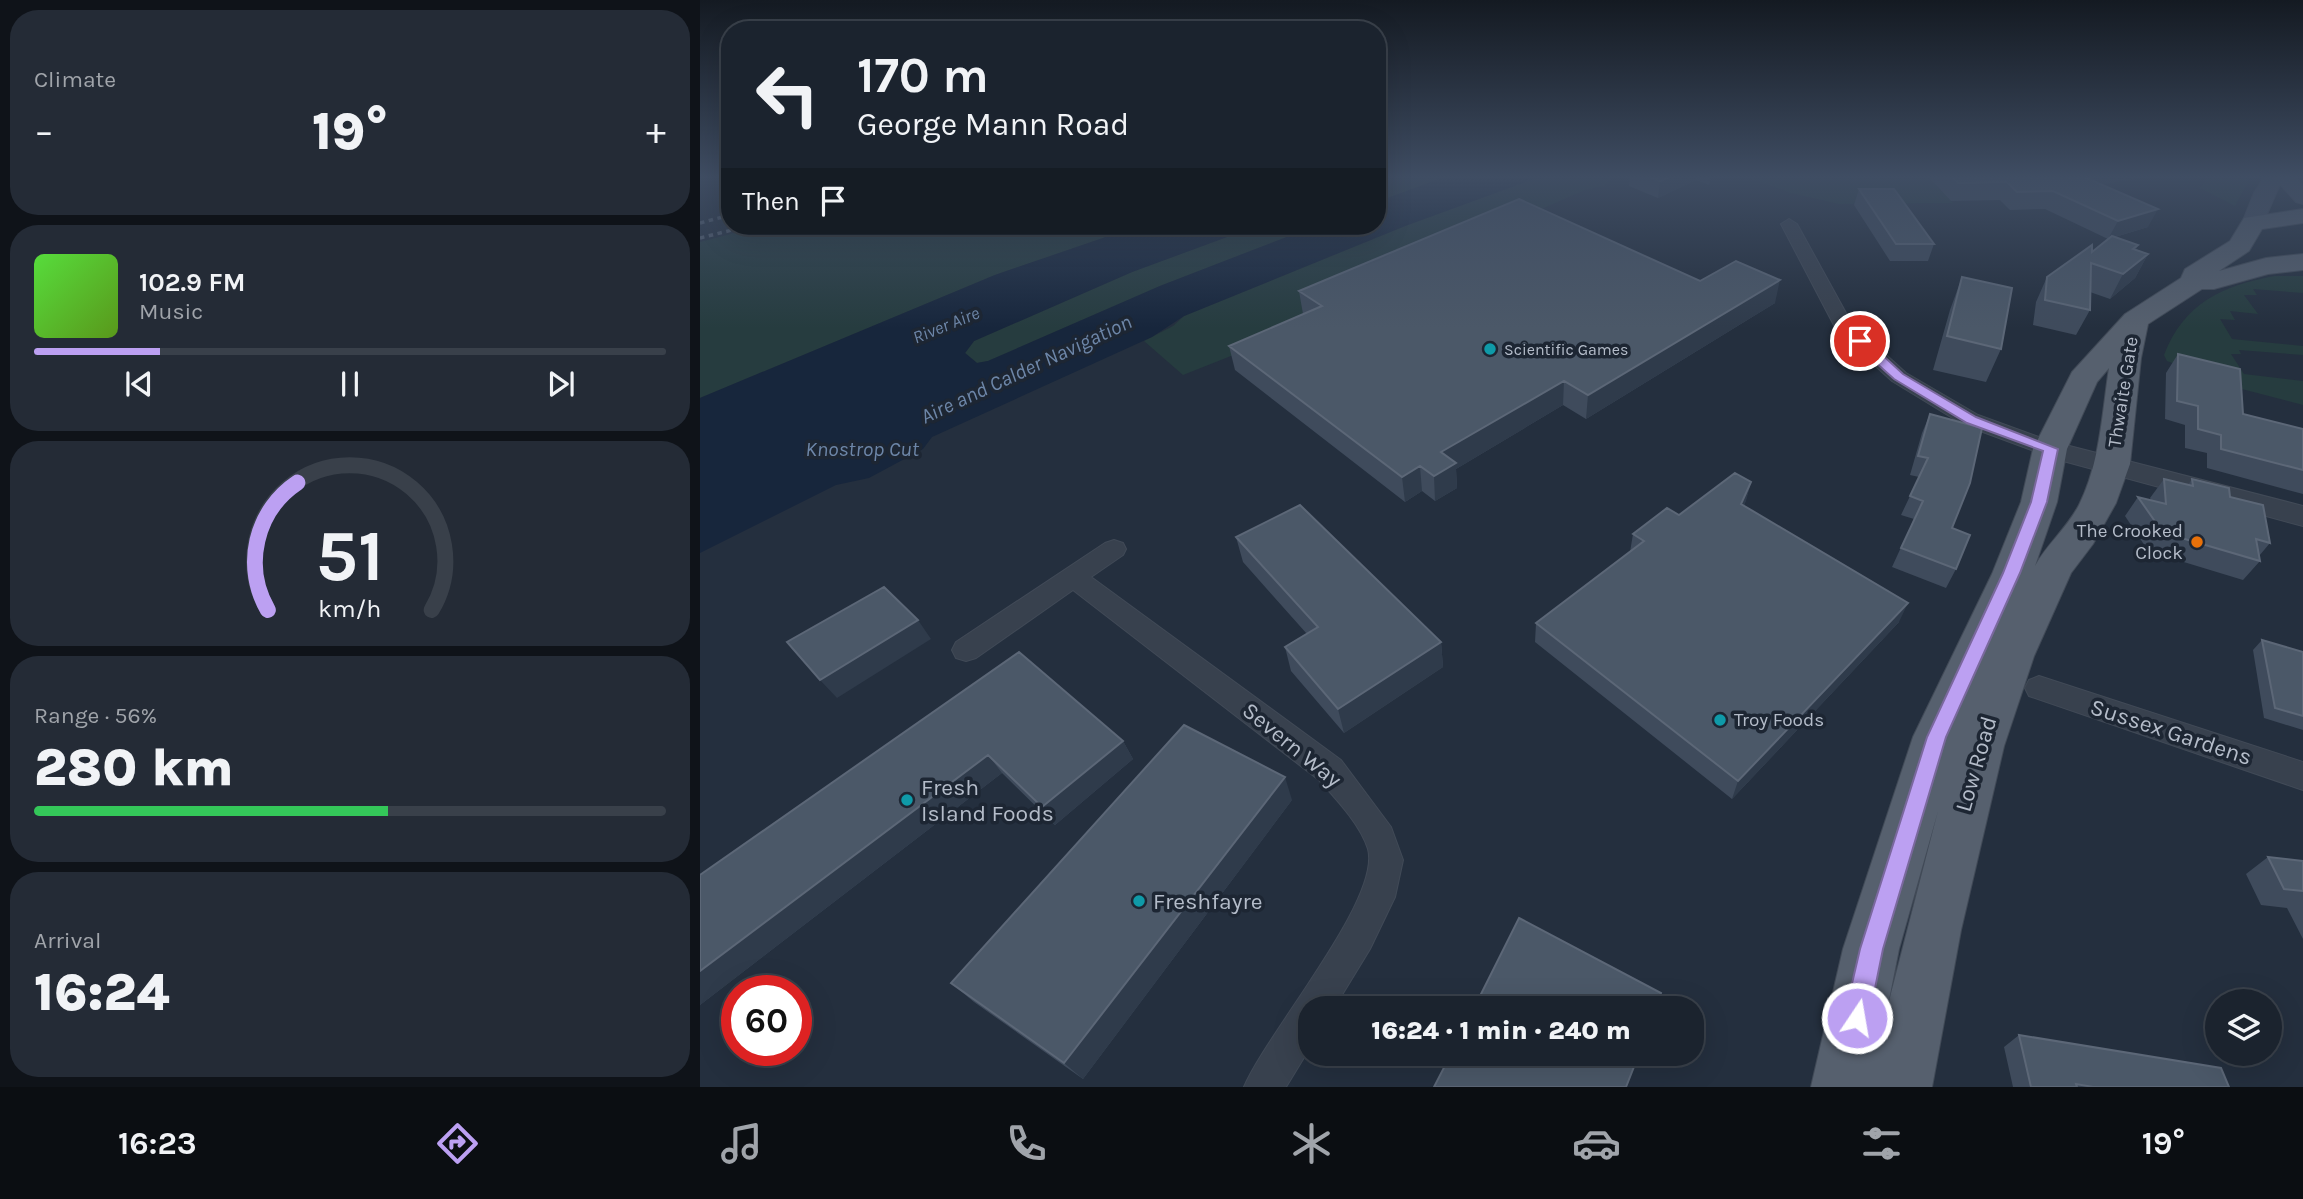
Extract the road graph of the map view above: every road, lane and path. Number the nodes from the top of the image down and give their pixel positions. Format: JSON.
{"nodes":[{"id":1,"x":1790,"y":227,"type":"edge"},
{"id":2,"x":2264,"y":227,"type":"edge"},
{"id":3,"x":2279,"y":227,"type":"edge"},
{"id":4,"x":2303,"y":243,"type":"edge"},
{"id":5,"x":2303,"y":262,"type":"edge"},
{"id":6,"x":2194,"y":282,"type":"junction"},
{"id":7,"x":2135,"y":320,"type":"junction"},
{"id":8,"x":2050,"y":449,"type":"junction"},
{"id":9,"x":2112,"y":464,"type":"junction"},
{"id":10,"x":2303,"y":516,"type":"edge"},
{"id":11,"x":1114,"y":549,"type":"dead end"},
{"id":12,"x":2020,"y":550,"type":"junction"},
{"id":13,"x":1073,"y":577,"type":"junction"},
{"id":14,"x":965,"y":650,"type":"dead end"},
{"id":15,"x":2039,"y":688,"type":"dead end"},
{"id":16,"x":2303,"y":776,"type":"edge"},
{"id":17,"x":1320,"y":996,"type":"edge"},
{"id":18,"x":1298,"y":1032,"type":"edge"},
{"id":19,"x":1264,"y":1087,"type":"edge"},
{"id":20,"x":1842,"y":1087,"type":"edge"},
{"id":21,"x":1900,"y":1087,"type":"edge"}],
"edges":[{"from":1,"to":8,"type":"street"},
{"from":2,"to":6,"type":"main road","name":"Thwaite Gate"},
{"from":3,"to":4,"type":"main road"},
{"from":5,"to":6,"type":"main road","name":"Thwaite Gate"},
{"from":6,"to":7,"type":"main road","name":"Thwaite Gate"},
{"from":7,"to":8,"type":"main road","name":"Thwaite Gate"},
{"from":7,"to":9,"type":"main road","name":"Thwaite Gate"},
{"from":8,"to":9,"type":"street"},
{"from":8,"to":12,"type":"main road","name":"Low Road"},
{"from":9,"to":10,"type":"street"},
{"from":9,"to":12,"type":"main road"},
{"from":9,"to":21,"type":"main road","name":"Low Road"},
{"from":11,"to":13,"type":"street"},
{"from":12,"to":20,"type":"main road","name":"Low Road"},
{"from":13,"to":14,"type":"street"},
{"from":13,"to":17,"type":"street","name":"Severn Way"},
{"from":15,"to":16,"type":"street","name":"Sussex Gardens"},
{"from":18,"to":19,"type":"street","name":"Severn Way"}]}
